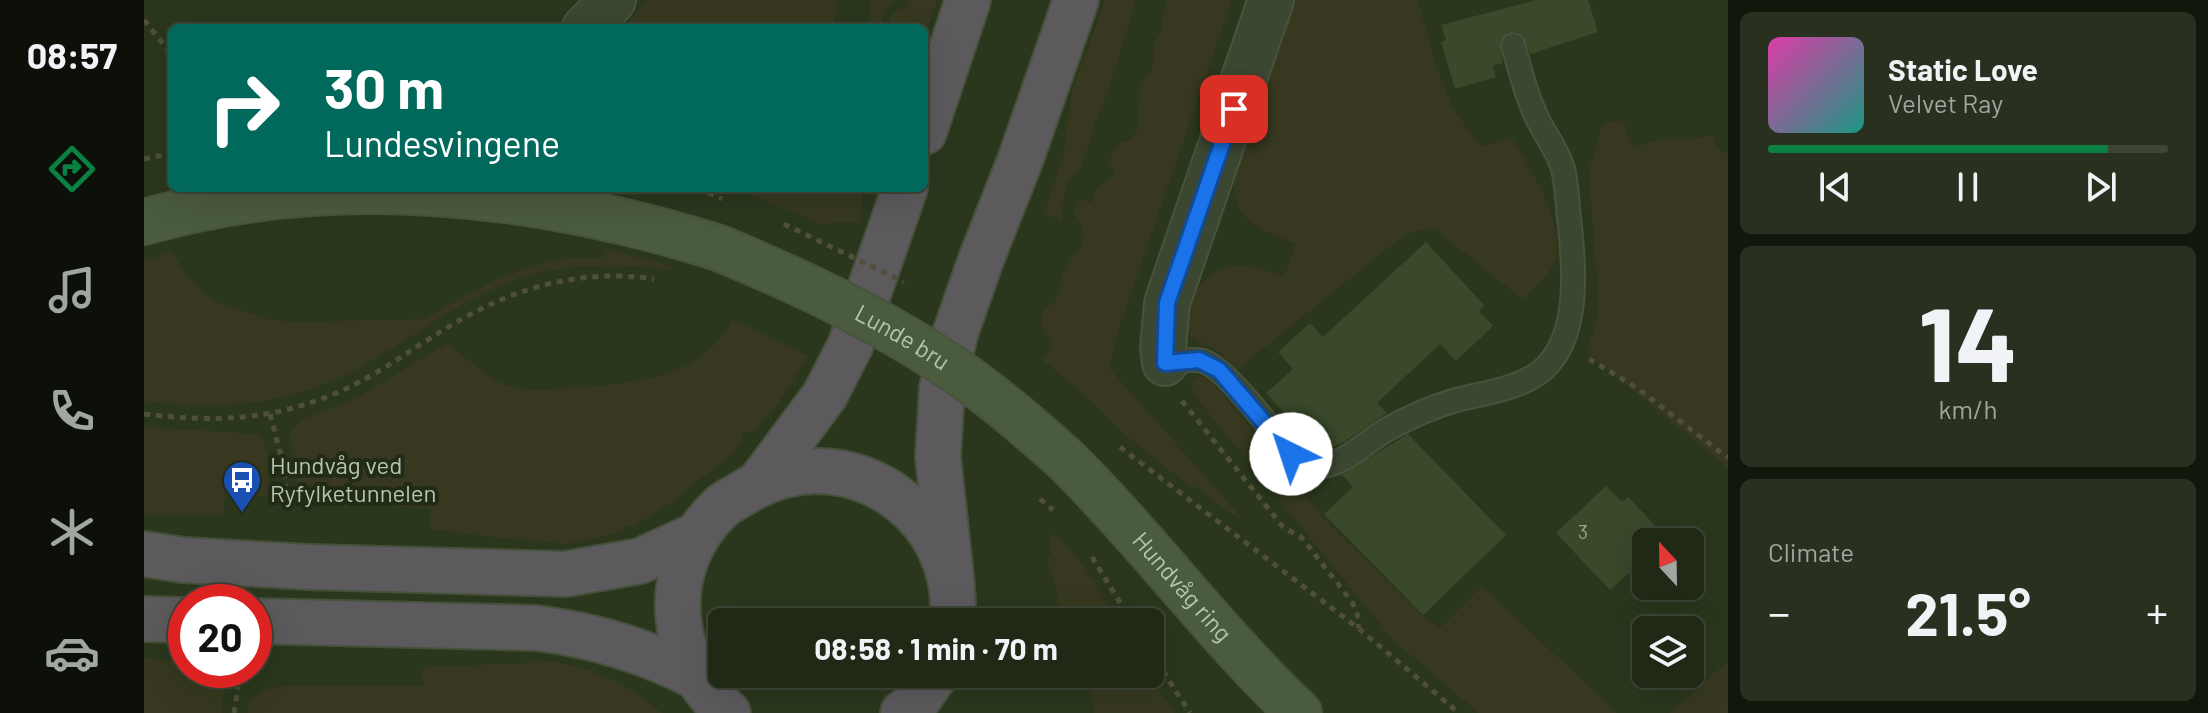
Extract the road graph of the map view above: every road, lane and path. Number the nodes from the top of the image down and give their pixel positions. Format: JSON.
{"nodes":[{"id":1,"x":613,"y":0,"type":"edge"},
{"id":2,"x":968,"y":0,"type":"edge"},
{"id":3,"x":1076,"y":0,"type":"edge"},
{"id":4,"x":1271,"y":0,"type":"edge"},
{"id":5,"x":144,"y":20,"type":"edge"},
{"id":6,"x":589,"y":24,"type":"edge"},
{"id":7,"x":1513,"y":45,"type":"dead end"},
{"id":8,"x":168,"y":50,"type":"edge"},
{"id":9,"x":928,"y":120,"type":"edge"},
{"id":10,"x":168,"y":154,"type":"edge"},
{"id":11,"x":144,"y":159,"type":"edge"},
{"id":12,"x":706,"y":192,"type":"edge"},
{"id":13,"x":904,"y":192,"type":"edge"},
{"id":14,"x":529,"y":195,"type":"edge"},
{"id":15,"x":733,"y":204,"type":"dead end"},
{"id":16,"x":144,"y":222,"type":"edge"},
{"id":17,"x":658,"y":280,"type":"dead end"},
{"id":18,"x":1558,"y":351,"type":"junction"},
{"id":19,"x":1165,"y":363,"type":"junction"},
{"id":20,"x":144,"y":414,"type":"edge"},
{"id":21,"x":270,"y":414,"type":"junction"},
{"id":22,"x":1112,"y":440,"type":"dead end"},
{"id":23,"x":1728,"y":458,"type":"edge"},
{"id":24,"x":1066,"y":460,"type":"joint"},
{"id":25,"x":761,"y":481,"type":"junction"},
{"id":26,"x":1032,"y":491,"type":"dead end"},
{"id":27,"x":287,"y":499,"type":"dead end"},
{"id":28,"x":1060,"y":518,"type":"dead end"},
{"id":29,"x":697,"y":535,"type":"junction"},
{"id":30,"x":1089,"y":553,"type":"dead end"},
{"id":31,"x":144,"y":554,"type":"edge"},
{"id":32,"x":952,"y":604,"type":"edge"},
{"id":33,"x":1123,"y":608,"type":"edge"},
{"id":34,"x":144,"y":619,"type":"edge"},
{"id":35,"x":168,"y":620,"type":"edge"},
{"id":36,"x":272,"y":621,"type":"edge"},
{"id":37,"x":1358,"y":628,"type":"junction"},
{"id":38,"x":1164,"y":673,"type":"edge"},
{"id":39,"x":238,"y":688,"type":"edge"},
{"id":40,"x":712,"y":700,"type":"edge"},
{"id":41,"x":234,"y":713,"type":"edge"},
{"id":42,"x":1190,"y":713,"type":"edge"},
{"id":43,"x":1299,"y":713,"type":"edge"},
{"id":44,"x":1459,"y":713,"type":"edge"}],
"edges":[{"from":1,"to":6,"type":"street"},
{"from":2,"to":9,"type":"highway"},
{"from":3,"to":32,"type":"highway"},
{"from":4,"to":19,"type":"street"},
{"from":5,"to":8,"type":"path"},
{"from":7,"to":18,"type":"lane"},
{"from":10,"to":11,"type":"path"},
{"from":12,"to":15,"type":"path"},
{"from":13,"to":25,"type":"highway"},
{"from":14,"to":16,"type":"main road"},
{"from":14,"to":24,"type":"main road","name":"Lunde bru","bridge":true},
{"from":17,"to":21,"type":"path"},
{"from":18,"to":19,"type":"lane"},
{"from":18,"to":23,"type":"path"},
{"from":19,"to":37,"type":"path"},
{"from":20,"to":21,"type":"path"},
{"from":21,"to":27,"type":"path"},
{"from":22,"to":37,"type":"path"},
{"from":24,"to":43,"type":"main road","name":"Hundvåg ring"},
{"from":25,"to":29,"type":"highway"},
{"from":25,"to":32,"type":"highway"},
{"from":26,"to":28,"type":"path","bridge":true},
{"from":29,"to":31,"type":"highway"},
{"from":29,"to":40,"type":"highway"},
{"from":30,"to":33,"type":"path"},
{"from":34,"to":35,"type":"highway"},
{"from":36,"to":40,"type":"highway"},
{"from":37,"to":44,"type":"path"},
{"from":38,"to":42,"type":"path"},
{"from":39,"to":41,"type":"path"}]}
